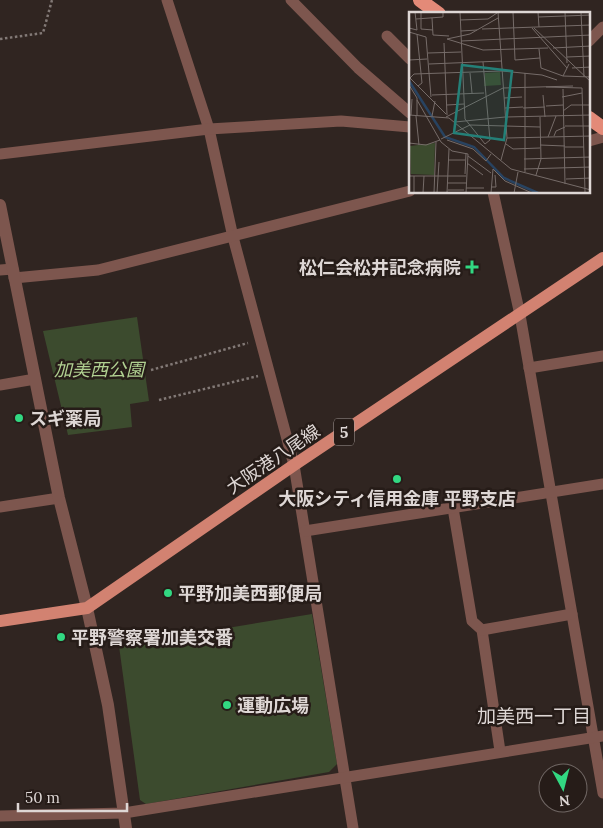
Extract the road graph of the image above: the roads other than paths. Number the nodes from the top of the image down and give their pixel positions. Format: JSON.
{"nodes":[{"id":1,"x":167,"y":0,"type":"edge"},
{"id":2,"x":291,"y":0,"type":"edge"},
{"id":3,"x":420,"y":0,"type":"edge"},
{"id":4,"x":437,"y":12,"type":"edge"},
{"id":5,"x":603,"y":26,"type":"edge"},
{"id":6,"x":387,"y":36,"type":"dead end"},
{"id":7,"x":590,"y":40,"type":"edge"},
{"id":8,"x":409,"y":58,"type":"edge"},
{"id":9,"x":409,"y":111,"type":"edge"},
{"id":10,"x":590,"y":119,"type":"edge"},
{"id":11,"x":409,"y":127,"type":"edge"},
{"id":12,"x":603,"y":128,"type":"edge"},
{"id":13,"x":209,"y":129,"type":"junction"},
{"id":14,"x":603,"y":137,"type":"edge"},
{"id":15,"x":590,"y":141,"type":"edge"},
{"id":16,"x":0,"y":154,"type":"edge"},
{"id":17,"x":409,"y":191,"type":"edge"},
{"id":18,"x":493,"y":194,"type":"edge"},
{"id":19,"x":0,"y":205,"type":"edge"},
{"id":20,"x":233,"y":237,"type":"junction"},
{"id":21,"x":603,"y":258,"type":"edge"},
{"id":22,"x":9,"y":272,"type":"edge"},
{"id":23,"x":520,"y":314,"type":"junction"},
{"id":24,"x":603,"y":356,"type":"edge"},
{"id":25,"x":529,"y":368,"type":"junction"},
{"id":26,"x":35,"y":379,"type":"junction"},
{"id":27,"x":0,"y":385,"type":"edge"},
{"id":28,"x":294,"y":466,"type":"junction"},
{"id":29,"x":603,"y":484,"type":"edge"},
{"id":30,"x":551,"y":493,"type":"junction"},
{"id":31,"x":59,"y":498,"type":"junction"},
{"id":32,"x":0,"y":507,"type":"edge"},
{"id":33,"x":453,"y":508,"type":"junction"},
{"id":34,"x":305,"y":531,"type":"junction"},
{"id":35,"x":87,"y":608,"type":"junction"},
{"id":36,"x":572,"y":614,"type":"junction"},
{"id":37,"x":0,"y":621,"type":"edge"},
{"id":38,"x":482,"y":630,"type":"junction"},
{"id":39,"x":598,"y":736,"type":"edge"},
{"id":40,"x":500,"y":752,"type":"junction"},
{"id":41,"x":346,"y":777,"type":"junction"},
{"id":42,"x":603,"y":793,"type":"edge"},
{"id":43,"x":124,"y":813,"type":"junction"},
{"id":44,"x":0,"y":816,"type":"edge"},
{"id":45,"x":126,"y":828,"type":"edge"},
{"id":46,"x":354,"y":828,"type":"edge"}],
"edges":[{"from":1,"to":13,"type":"street"},
{"from":2,"to":9,"type":"street"},
{"from":3,"to":4,"type":"highway"},
{"from":5,"to":7,"type":"street"},
{"from":6,"to":8,"type":"street"},
{"from":10,"to":12,"type":"highway"},
{"from":11,"to":13,"type":"street"},
{"from":13,"to":16,"type":"street"},
{"from":13,"to":20,"type":"street"},
{"from":14,"to":15,"type":"street"},
{"from":17,"to":20,"type":"street"},
{"from":18,"to":23,"type":"street"},
{"from":19,"to":22,"type":"street"},
{"from":20,"to":22,"type":"street"},
{"from":20,"to":28,"type":"street"},
{"from":21,"to":23,"type":"main road","name":"大阪港八尾線","number":"5"},
{"from":22,"to":26,"type":"street"},
{"from":23,"to":25,"type":"street"},
{"from":23,"to":28,"type":"main road","name":"大阪港八尾線","number":"5"},
{"from":24,"to":25,"type":"street"},
{"from":25,"to":30,"type":"street"},
{"from":26,"to":27,"type":"street"},
{"from":26,"to":31,"type":"street"},
{"from":28,"to":34,"type":"street"},
{"from":28,"to":35,"type":"main road","name":"大阪港八尾線","number":"5"},
{"from":29,"to":30,"type":"street"},
{"from":30,"to":33,"type":"street"},
{"from":30,"to":36,"type":"street"},
{"from":31,"to":32,"type":"street"},
{"from":31,"to":35,"type":"street"},
{"from":33,"to":34,"type":"street"},
{"from":33,"to":38,"type":"street"},
{"from":34,"to":41,"type":"street"},
{"from":35,"to":37,"type":"main road","name":"大阪港八尾線","number":"5"},
{"from":35,"to":43,"type":"street"},
{"from":36,"to":38,"type":"street"},
{"from":36,"to":39,"type":"street"},
{"from":38,"to":40,"type":"street"},
{"from":39,"to":40,"type":"street"},
{"from":39,"to":42,"type":"street"},
{"from":40,"to":41,"type":"street"},
{"from":41,"to":43,"type":"street"},
{"from":41,"to":46,"type":"street"},
{"from":43,"to":44,"type":"street"},
{"from":43,"to":45,"type":"street"}]}
